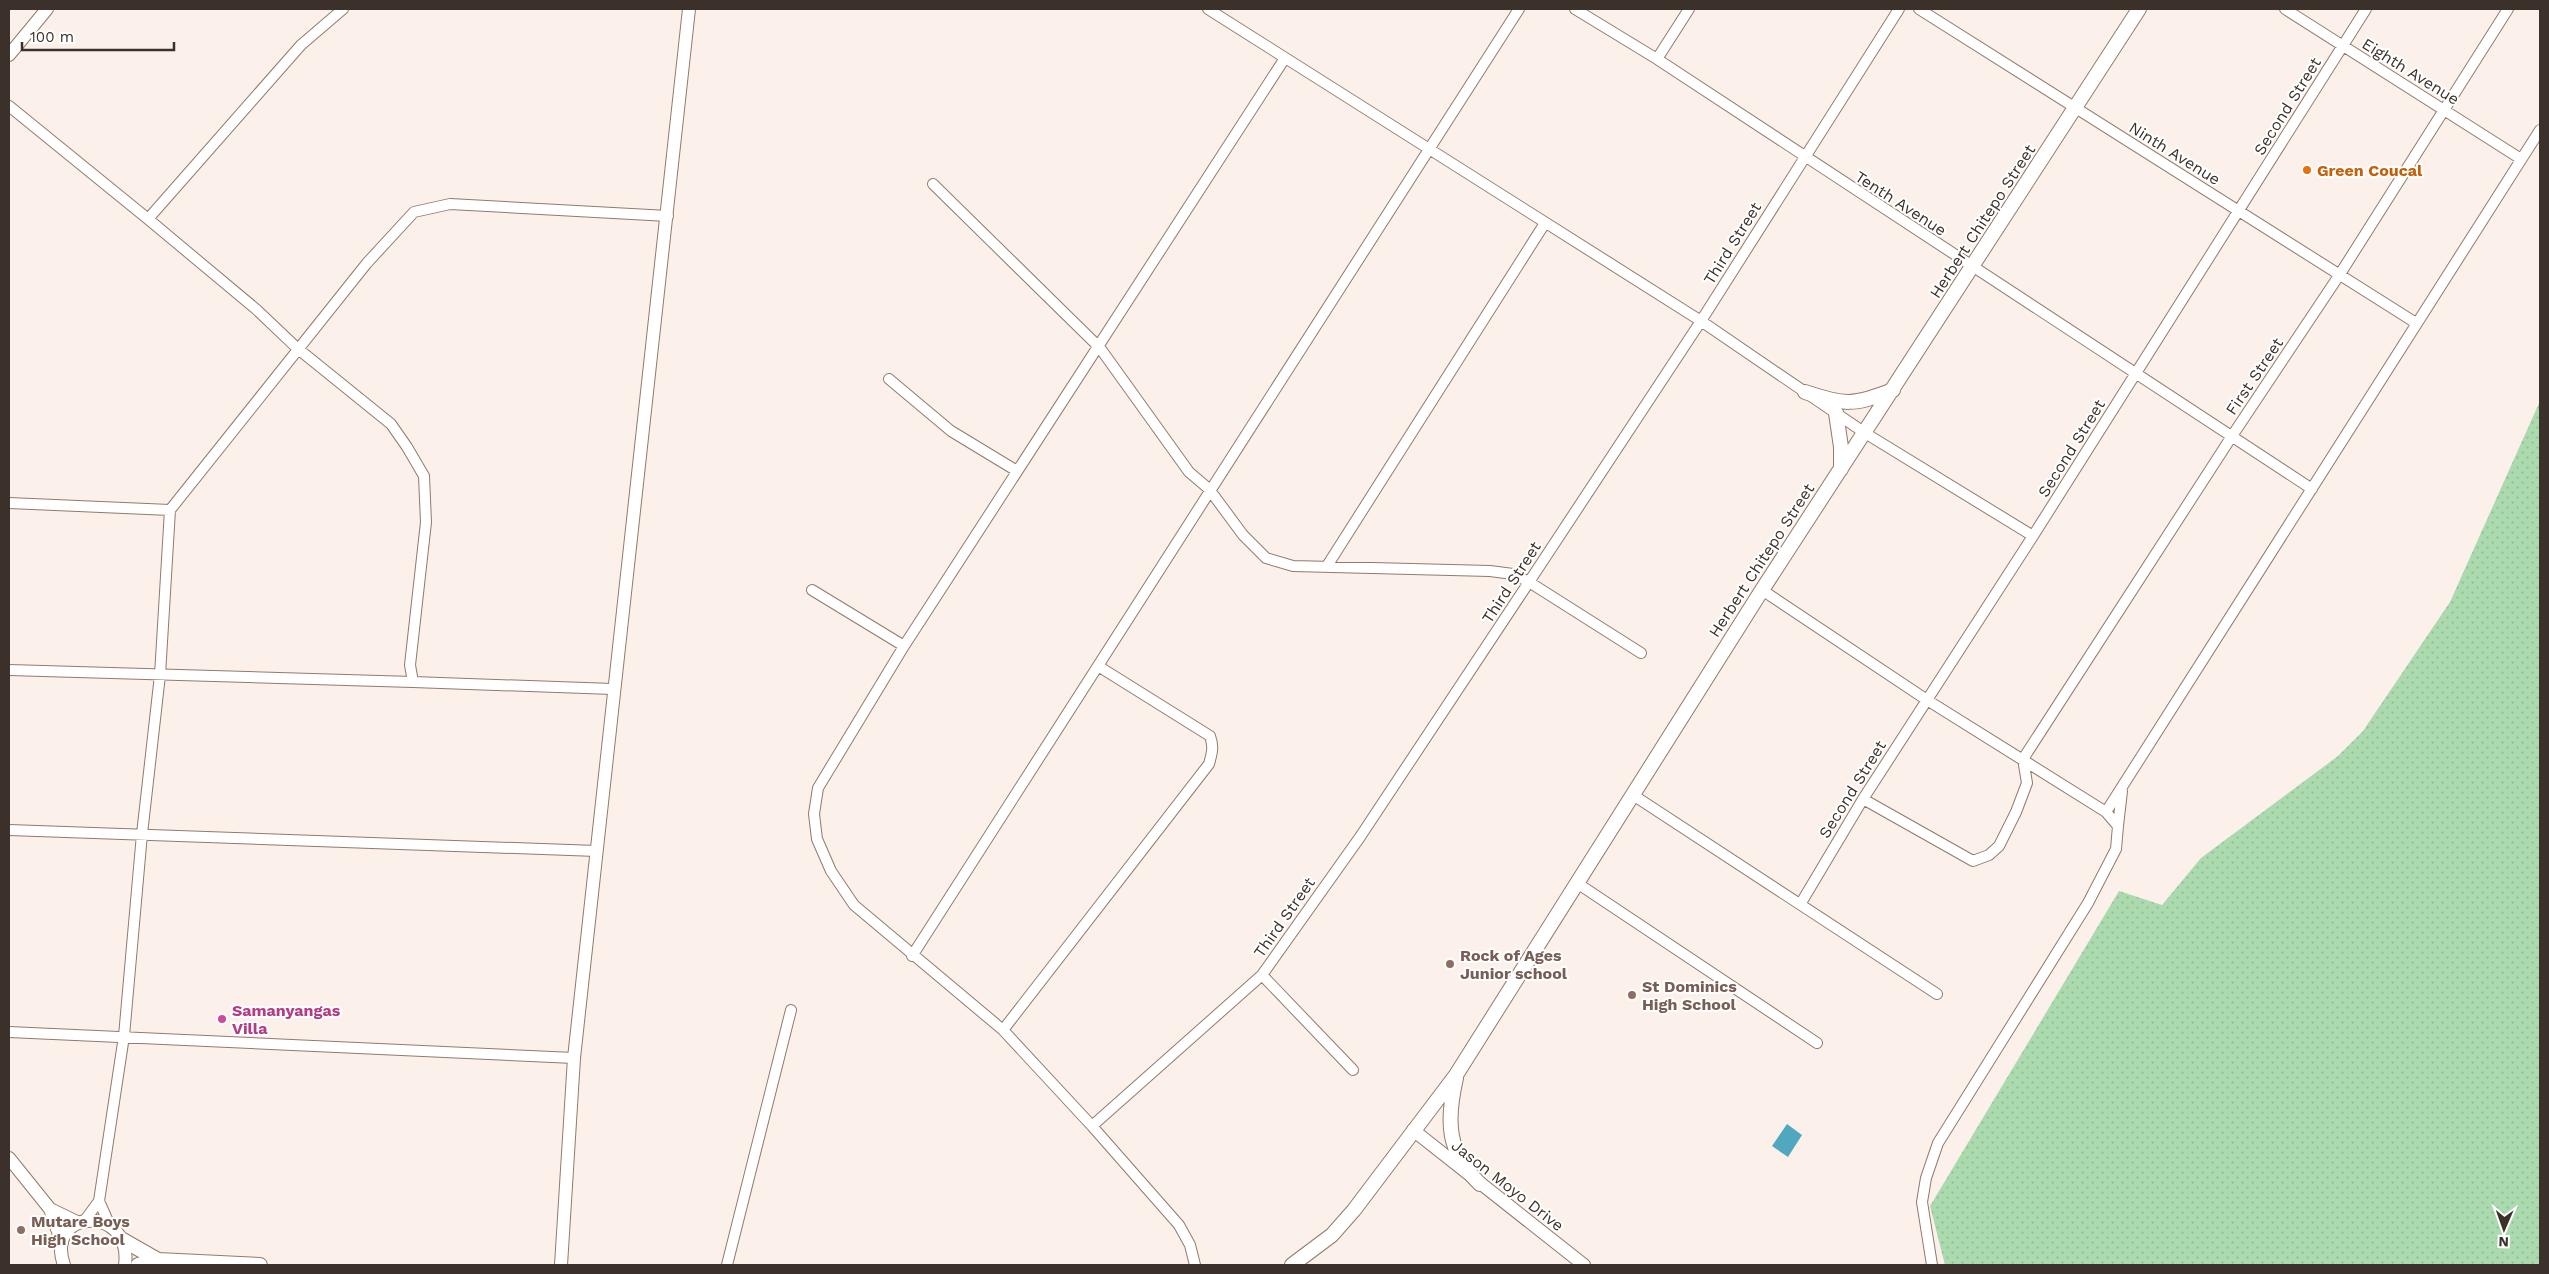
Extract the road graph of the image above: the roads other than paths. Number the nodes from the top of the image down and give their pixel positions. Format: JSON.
{"nodes":[{"id":1,"x":47,"y":9,"type":"edge"},
{"id":2,"x":343,"y":9,"type":"edge"},
{"id":3,"x":689,"y":9,"type":"edge"},
{"id":4,"x":1208,"y":9,"type":"edge"},
{"id":5,"x":1519,"y":9,"type":"edge"},
{"id":6,"x":1575,"y":9,"type":"edge"},
{"id":7,"x":1689,"y":9,"type":"edge"},
{"id":8,"x":1899,"y":9,"type":"edge"},
{"id":9,"x":1919,"y":9,"type":"edge"},
{"id":10,"x":2139,"y":9,"type":"edge"},
{"id":11,"x":2285,"y":9,"type":"edge"},
{"id":12,"x":2366,"y":9,"type":"edge"},
{"id":13,"x":2508,"y":9,"type":"edge"},
{"id":14,"x":2342,"y":46,"type":"junction"},
{"id":15,"x":9,"y":55,"type":"edge"},
{"id":16,"x":1286,"y":58,"type":"junction"},
{"id":17,"x":1657,"y":59,"type":"junction"},
{"id":18,"x":9,"y":106,"type":"edge"},
{"id":19,"x":2075,"y":108,"type":"junction"},
{"id":20,"x":2444,"y":110,"type":"junction"},
{"id":21,"x":2540,"y":130,"type":"edge"},
{"id":22,"x":1429,"y":149,"type":"junction"},
{"id":23,"x":1805,"y":157,"type":"junction"},
{"id":24,"x":2521,"y":160,"type":"junction"},
{"id":25,"x":933,"y":184,"type":"dead end"},
{"id":26,"x":2240,"y":211,"type":"junction"},
{"id":27,"x":668,"y":216,"type":"junction"},
{"id":28,"x":148,"y":218,"type":"junction"},
{"id":29,"x":1545,"y":223,"type":"junction"},
{"id":30,"x":1972,"y":268,"type":"junction"},
{"id":31,"x":2340,"y":274,"type":"junction"},
{"id":32,"x":1701,"y":321,"type":"junction"},
{"id":33,"x":2416,"y":323,"type":"junction"},
{"id":34,"x":297,"y":348,"type":"junction"},
{"id":35,"x":1100,"y":348,"type":"junction"},
{"id":36,"x":2136,"y":375,"type":"junction"},
{"id":37,"x":889,"y":380,"type":"dead end"},
{"id":38,"x":1893,"y":390,"type":"junction"},
{"id":39,"x":1805,"y":392,"type":"junction"},
{"id":40,"x":1836,"y":413,"type":"junction"},
{"id":41,"x":1865,"y":433,"type":"junction"},
{"id":42,"x":2232,"y":436,"type":"junction"},
{"id":43,"x":1841,"y":470,"type":"junction"},
{"id":44,"x":1017,"y":472,"type":"junction"},
{"id":45,"x":1209,"y":489,"type":"junction"},
{"id":46,"x":2312,"y":489,"type":"junction"},
{"id":47,"x":9,"y":503,"type":"edge"},
{"id":48,"x":170,"y":510,"type":"junction"},
{"id":49,"x":2033,"y":536,"type":"junction"},
{"id":50,"x":1327,"y":566,"type":"junction"},
{"id":51,"x":1529,"y":582,"type":"junction"},
{"id":52,"x":812,"y":590,"type":"dead end"},
{"id":53,"x":1762,"y":590,"type":"junction"},
{"id":54,"x":904,"y":646,"type":"junction"},
{"id":55,"x":1641,"y":653,"type":"dead end"},
{"id":56,"x":1098,"y":666,"type":"junction"},
{"id":57,"x":9,"y":670,"type":"edge"},
{"id":58,"x":160,"y":675,"type":"junction"},
{"id":59,"x":412,"y":682,"type":"junction"},
{"id":60,"x":613,"y":689,"type":"junction"},
{"id":61,"x":1927,"y":700,"type":"junction"},
{"id":62,"x":2023,"y":759,"type":"junction"},
{"id":63,"x":2122,"y":788,"type":"junction"},
{"id":64,"x":1633,"y":795,"type":"junction"},
{"id":65,"x":1863,"y":799,"type":"junction"},
{"id":66,"x":2106,"y":812,"type":"junction"},
{"id":67,"x":2118,"y":826,"type":"junction"},
{"id":68,"x":9,"y":830,"type":"edge"},
{"id":69,"x":142,"y":834,"type":"junction"},
{"id":70,"x":597,"y":851,"type":"junction"},
{"id":71,"x":1577,"y":883,"type":"junction"},
{"id":72,"x":1801,"y":903,"type":"junction"},
{"id":73,"x":912,"y":956,"type":"junction"},
{"id":74,"x":1262,"y":975,"type":"junction"},
{"id":75,"x":1937,"y":994,"type":"dead end"},
{"id":76,"x":791,"y":1010,"type":"dead end"},
{"id":77,"x":1003,"y":1030,"type":"junction"},
{"id":78,"x":9,"y":1032,"type":"edge"},
{"id":79,"x":124,"y":1036,"type":"junction"},
{"id":80,"x":1817,"y":1043,"type":"dead end"},
{"id":81,"x":574,"y":1058,"type":"junction"},
{"id":82,"x":1352,"y":1070,"type":"dead end"},
{"id":83,"x":1456,"y":1075,"type":"junction"},
{"id":84,"x":1092,"y":1126,"type":"junction"},
{"id":85,"x":1413,"y":1130,"type":"junction"},
{"id":86,"x":9,"y":1158,"type":"edge"},
{"id":87,"x":1480,"y":1184,"type":"junction"},
{"id":88,"x":99,"y":1200,"type":"junction"},
{"id":89,"x":50,"y":1209,"type":"junction"},
{"id":90,"x":81,"y":1221,"type":"junction"},
{"id":91,"x":111,"y":1228,"type":"junction"},
{"id":92,"x":123,"y":1240,"type":"junction"},
{"id":93,"x":62,"y":1243,"type":"junction"},
{"id":94,"x":158,"y":1260,"type":"junction"},
{"id":95,"x":62,"y":1263,"type":"edge"},
{"id":96,"x":125,"y":1265,"type":"edge"},
{"id":97,"x":138,"y":1265,"type":"edge"},
{"id":98,"x":260,"y":1265,"type":"edge"},
{"id":99,"x":561,"y":1265,"type":"edge"},
{"id":100,"x":727,"y":1265,"type":"edge"},
{"id":101,"x":1196,"y":1265,"type":"edge"},
{"id":102,"x":1292,"y":1265,"type":"edge"},
{"id":103,"x":1584,"y":1265,"type":"edge"},
{"id":104,"x":1932,"y":1265,"type":"edge"}],
"edges":[{"from":1,"to":15,"type":"street"},
{"from":2,"to":28,"type":"street"},
{"from":3,"to":27,"type":"street"},
{"from":4,"to":16,"type":"street"},
{"from":5,"to":22,"type":"street"},
{"from":6,"to":17,"type":"street","name":"Tenth Avenue"},
{"from":7,"to":17,"type":"street"},
{"from":8,"to":23,"type":"street","name":"Third Street"},
{"from":9,"to":19,"type":"street","name":"Ninth Avenue"},
{"from":10,"to":19,"type":"main road","name":"Herbert Chitepo Street"},
{"from":11,"to":14,"type":"street","name":"Eighth Avenue"},
{"from":12,"to":14,"type":"street","name":"Second Street"},
{"from":13,"to":20,"type":"street","name":"First Street"},
{"from":14,"to":20,"type":"street","name":"Eighth Avenue"},
{"from":14,"to":26,"type":"street","name":"Second Street"},
{"from":16,"to":22,"type":"street"},
{"from":16,"to":35,"type":"street"},
{"from":17,"to":23,"type":"street","name":"Tenth Avenue"},
{"from":18,"to":28,"type":"street"},
{"from":19,"to":26,"type":"street","name":"Ninth Avenue"},
{"from":19,"to":30,"type":"main road","name":"Herbert Chitepo Street"},
{"from":20,"to":24,"type":"street","name":"Eighth Avenue"},
{"from":20,"to":31,"type":"street","name":"First Street"},
{"from":21,"to":24,"type":"street"},
{"from":22,"to":29,"type":"street"},
{"from":22,"to":45,"type":"street"},
{"from":23,"to":30,"type":"street","name":"Tenth Avenue"},
{"from":23,"to":32,"type":"street","name":"Third Street"},
{"from":24,"to":33,"type":"street"},
{"from":25,"to":35,"type":"street"},
{"from":26,"to":31,"type":"street","name":"Ninth Avenue"},
{"from":26,"to":36,"type":"street","name":"Second Street"},
{"from":27,"to":34,"type":"street"},
{"from":27,"to":60,"type":"street"},
{"from":28,"to":34,"type":"street"},
{"from":29,"to":32,"type":"street"},
{"from":29,"to":50,"type":"street"},
{"from":30,"to":36,"type":"street","name":"Tenth Avenue"},
{"from":30,"to":38,"type":"main road","name":"Herbert Chitepo Street"},
{"from":31,"to":33,"type":"street","name":"Ninth Avenue"},
{"from":31,"to":42,"type":"street","name":"First Street"},
{"from":32,"to":39,"type":"street"},
{"from":32,"to":51,"type":"street","name":"Third Street"},
{"from":33,"to":46,"type":"street"},
{"from":34,"to":48,"type":"street"},
{"from":34,"to":59,"type":"street"},
{"from":35,"to":44,"type":"street"},
{"from":35,"to":45,"type":"street"},
{"from":36,"to":42,"type":"street","name":"Tenth Avenue"},
{"from":36,"to":49,"type":"street","name":"Second Street"},
{"from":37,"to":44,"type":"street"},
{"from":38,"to":39,"type":"main road"},
{"from":38,"to":41,"type":"main road","name":"Herbert Chitepo Street"},
{"from":39,"to":40,"type":"street"},
{"from":40,"to":41,"type":"street"},
{"from":40,"to":43,"type":"main road"},
{"from":41,"to":43,"type":"main road","name":"Herbert Chitepo Street"},
{"from":41,"to":49,"type":"street"},
{"from":42,"to":46,"type":"street","name":"Tenth Avenue"},
{"from":42,"to":62,"type":"street","name":"First Street"},
{"from":43,"to":53,"type":"main road","name":"Herbert Chitepo Street"},
{"from":44,"to":54,"type":"street"},
{"from":45,"to":50,"type":"street"},
{"from":45,"to":56,"type":"street"},
{"from":46,"to":63,"type":"street"},
{"from":47,"to":48,"type":"street"},
{"from":48,"to":58,"type":"street"},
{"from":49,"to":61,"type":"street","name":"Second Street"},
{"from":50,"to":51,"type":"street"},
{"from":51,"to":55,"type":"street"},
{"from":51,"to":74,"type":"street","name":"Third Street"},
{"from":52,"to":54,"type":"street"},
{"from":53,"to":61,"type":"street"},
{"from":53,"to":64,"type":"main road","name":"Herbert Chitepo Street"},
{"from":54,"to":73,"type":"street"},
{"from":56,"to":73,"type":"street"},
{"from":56,"to":77,"type":"street"},
{"from":57,"to":58,"type":"street"},
{"from":58,"to":59,"type":"street"},
{"from":58,"to":69,"type":"street"},
{"from":59,"to":60,"type":"street"},
{"from":60,"to":70,"type":"street"},
{"from":61,"to":62,"type":"street"},
{"from":61,"to":65,"type":"street","name":"Second Street"},
{"from":62,"to":65,"type":"street"},
{"from":62,"to":66,"type":"street"},
{"from":63,"to":66,"type":"street"},
{"from":63,"to":67,"type":"street"},
{"from":64,"to":71,"type":"main road","name":"Herbert Chitepo Street"},
{"from":64,"to":72,"type":"street"},
{"from":65,"to":72,"type":"street","name":"Second Street"},
{"from":66,"to":67,"type":"street"},
{"from":67,"to":104,"type":"street"},
{"from":68,"to":69,"type":"street"},
{"from":69,"to":70,"type":"street"},
{"from":69,"to":79,"type":"street"},
{"from":70,"to":81,"type":"street"},
{"from":71,"to":80,"type":"street"},
{"from":71,"to":83,"type":"main road","name":"Herbert Chitepo Street"},
{"from":72,"to":75,"type":"street"},
{"from":73,"to":77,"type":"street"},
{"from":74,"to":82,"type":"street"},
{"from":74,"to":84,"type":"street","name":"Third Street"},
{"from":76,"to":100,"type":"street"},
{"from":77,"to":84,"type":"street"},
{"from":78,"to":79,"type":"street"},
{"from":79,"to":81,"type":"street"},
{"from":79,"to":88,"type":"street"},
{"from":81,"to":99,"type":"street"},
{"from":83,"to":85,"type":"main road","name":"Herbert Chitepo Street"},
{"from":83,"to":87,"type":"main road"},
{"from":84,"to":101,"type":"street"},
{"from":85,"to":87,"type":"street","name":"Jason Moyo Drive"},
{"from":85,"to":102,"type":"main road","name":"Herbert Chitepo Street"},
{"from":86,"to":89,"type":"street"},
{"from":87,"to":103,"type":"street","name":"Jason Moyo Drive"},
{"from":88,"to":90,"type":"street"},
{"from":88,"to":91,"type":"street"},
{"from":89,"to":90,"type":"street"},
{"from":89,"to":93,"type":"street"},
{"from":90,"to":91,"type":"street"},
{"from":90,"to":93,"type":"street"},
{"from":91,"to":92,"type":"street"},
{"from":92,"to":94,"type":"main road"},
{"from":92,"to":96,"type":"street"},
{"from":93,"to":95,"type":"street"},
{"from":94,"to":97,"type":"main road"},
{"from":94,"to":98,"type":"main road"}]}
